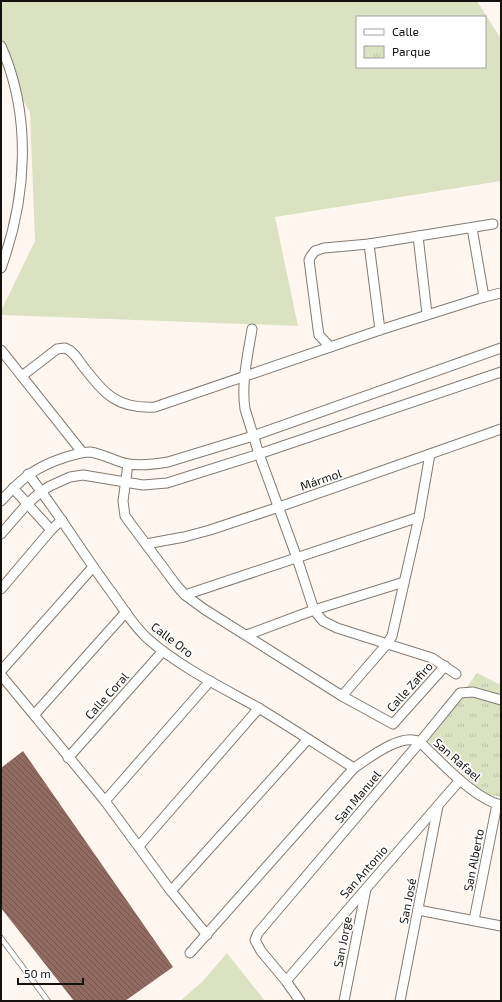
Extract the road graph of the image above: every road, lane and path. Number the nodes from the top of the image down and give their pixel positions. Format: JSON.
{"nodes":[{"id":1,"x":1,"y":46,"type":"edge"},
{"id":2,"x":492,"y":224,"type":"dead end"},
{"id":3,"x":472,"y":228,"type":"junction"},
{"id":4,"x":418,"y":236,"type":"junction"},
{"id":5,"x":369,"y":244,"type":"junction"},
{"id":6,"x":2,"y":259,"type":"edge"},
{"id":7,"x":501,"y":293,"type":"edge"},
{"id":8,"x":484,"y":297,"type":"junction"},
{"id":9,"x":427,"y":314,"type":"junction"},
{"id":10,"x":252,"y":329,"type":"dead end"},
{"id":11,"x":380,"y":330,"type":"junction"},
{"id":12,"x":330,"y":348,"type":"junction"},
{"id":13,"x":501,"y":348,"type":"edge"},
{"id":14,"x":1,"y":350,"type":"edge"},
{"id":15,"x":501,"y":372,"type":"edge"},
{"id":16,"x":22,"y":376,"type":"junction"},
{"id":17,"x":245,"y":377,"type":"junction"},
{"id":18,"x":501,"y":429,"type":"edge"},
{"id":19,"x":253,"y":436,"type":"junction"},
{"id":20,"x":82,"y":452,"type":"junction"},
{"id":21,"x":259,"y":454,"type":"junction"},
{"id":22,"x":430,"y":454,"type":"junction"},
{"id":23,"x":128,"y":464,"type":"junction"},
{"id":24,"x":28,"y":474,"type":"junction"},
{"id":25,"x":126,"y":482,"type":"junction"},
{"id":26,"x":13,"y":488,"type":"junction"},
{"id":27,"x":42,"y":491,"type":"junction"},
{"id":28,"x":1,"y":502,"type":"edge"},
{"id":29,"x":28,"y":503,"type":"junction"},
{"id":30,"x":279,"y":507,"type":"junction"},
{"id":31,"x":419,"y":517,"type":"junction"},
{"id":32,"x":62,"y":520,"type":"junction"},
{"id":33,"x":51,"y":530,"type":"junction"},
{"id":34,"x":1,"y":534,"type":"edge"},
{"id":35,"x":146,"y":544,"type":"junction"},
{"id":36,"x":297,"y":558,"type":"junction"},
{"id":37,"x":93,"y":567,"type":"junction"},
{"id":38,"x":404,"y":582,"type":"junction"},
{"id":39,"x":1,"y":589,"type":"edge"},
{"id":40,"x":185,"y":594,"type":"junction"},
{"id":41,"x":314,"y":610,"type":"junction"},
{"id":42,"x":126,"y":612,"type":"junction"},
{"id":43,"x":247,"y":635,"type":"junction"},
{"id":44,"x":387,"y":644,"type":"junction"},
{"id":45,"x":163,"y":651,"type":"junction"},
{"id":46,"x":444,"y":666,"type":"junction"},
{"id":47,"x":1,"y":671,"type":"edge"},
{"id":48,"x":456,"y":674,"type":"dead end"},
{"id":49,"x":1,"y":675,"type":"edge"},
{"id":50,"x":210,"y":681,"type":"junction"},
{"id":51,"x":342,"y":696,"type":"junction"},
{"id":52,"x":501,"y":700,"type":"edge"},
{"id":53,"x":258,"y":708,"type":"junction"},
{"id":54,"x":34,"y":715,"type":"junction"},
{"id":55,"x":308,"y":739,"type":"junction"},
{"id":56,"x":420,"y":742,"type":"junction"},
{"id":57,"x":68,"y":758,"type":"junction"},
{"id":58,"x":354,"y":768,"type":"junction"},
{"id":59,"x":460,"y":780,"type":"junction"},
{"id":60,"x":105,"y":801,"type":"junction"},
{"id":61,"x":499,"y":804,"type":"edge"},
{"id":62,"x":438,"y":805,"type":"junction"},
{"id":63,"x":139,"y":846,"type":"junction"},
{"id":64,"x":367,"y":887,"type":"junction"},
{"id":65,"x":171,"y":891,"type":"junction"},
{"id":66,"x":418,"y":910,"type":"junction"},
{"id":67,"x":474,"y":920,"type":"junction"},
{"id":68,"x":501,"y":926,"type":"edge"},
{"id":69,"x":207,"y":935,"type":"junction"},
{"id":70,"x":1,"y":938,"type":"edge"},
{"id":71,"x":190,"y":953,"type":"dead end"},
{"id":72,"x":286,"y":981,"type":"junction"},
{"id":73,"x":48,"y":1001,"type":"edge"},
{"id":74,"x":300,"y":1001,"type":"edge"},
{"id":75,"x":344,"y":1001,"type":"edge"},
{"id":76,"x":400,"y":1001,"type":"edge"}],
"edges":[{"from":1,"to":6,"type":"street"},
{"from":2,"to":3,"type":"street"},
{"from":3,"to":4,"type":"street"},
{"from":3,"to":8,"type":"street"},
{"from":4,"to":5,"type":"street"},
{"from":4,"to":9,"type":"street"},
{"from":5,"to":11,"type":"street"},
{"from":5,"to":12,"type":"street"},
{"from":7,"to":8,"type":"street"},
{"from":8,"to":9,"type":"street"},
{"from":9,"to":11,"type":"street"},
{"from":10,"to":17,"type":"street"},
{"from":11,"to":12,"type":"street"},
{"from":12,"to":17,"type":"street"},
{"from":13,"to":19,"type":"street"},
{"from":14,"to":16,"type":"street"},
{"from":15,"to":21,"type":"street"},
{"from":16,"to":17,"type":"street"},
{"from":16,"to":20,"type":"street"},
{"from":17,"to":19,"type":"street"},
{"from":18,"to":22,"type":"street","name":"Mármol"},
{"from":19,"to":21,"type":"street"},
{"from":19,"to":23,"type":"street"},
{"from":20,"to":23,"type":"street"},
{"from":20,"to":24,"type":"street"},
{"from":21,"to":25,"type":"street"},
{"from":21,"to":30,"type":"street"},
{"from":22,"to":30,"type":"street","name":"Mármol"},
{"from":22,"to":31,"type":"street"},
{"from":23,"to":25,"type":"street"},
{"from":24,"to":26,"type":"street"},
{"from":24,"to":27,"type":"street","name":"Calle Oro"},
{"from":25,"to":27,"type":"street"},
{"from":25,"to":35,"type":"street"},
{"from":26,"to":28,"type":"street"},
{"from":26,"to":29,"type":"street"},
{"from":27,"to":29,"type":"street"},
{"from":27,"to":32,"type":"street","name":"Calle Oro"},
{"from":29,"to":33,"type":"street"},
{"from":29,"to":34,"type":"street"},
{"from":30,"to":35,"type":"street","name":"Mármol"},
{"from":30,"to":36,"type":"street"},
{"from":31,"to":36,"type":"street"},
{"from":31,"to":38,"type":"street"},
{"from":32,"to":33,"type":"street"},
{"from":32,"to":37,"type":"street","name":"Calle Oro"},
{"from":33,"to":39,"type":"street"},
{"from":35,"to":40,"type":"street"},
{"from":36,"to":40,"type":"street"},
{"from":36,"to":41,"type":"street"},
{"from":37,"to":42,"type":"street","name":"Calle Oro"},
{"from":37,"to":47,"type":"street"},
{"from":38,"to":41,"type":"street"},
{"from":38,"to":44,"type":"street"},
{"from":40,"to":43,"type":"street"},
{"from":41,"to":43,"type":"street"},
{"from":41,"to":44,"type":"street"},
{"from":42,"to":45,"type":"street","name":"Calle Oro"},
{"from":42,"to":54,"type":"street"},
{"from":43,"to":51,"type":"street"},
{"from":44,"to":46,"type":"street"},
{"from":44,"to":51,"type":"street"},
{"from":45,"to":50,"type":"street","name":"Calle Oro"},
{"from":45,"to":57,"type":"street","name":"Calle Coral"},
{"from":46,"to":48,"type":"street"},
{"from":46,"to":51,"type":"street","name":"Calle Zafiro"},
{"from":49,"to":54,"type":"street"},
{"from":50,"to":53,"type":"street","name":"Calle Oro"},
{"from":50,"to":60,"type":"street"},
{"from":52,"to":56,"type":"street","name":"San Manuel"},
{"from":53,"to":55,"type":"street","name":"Calle Oro"},
{"from":53,"to":63,"type":"street"},
{"from":54,"to":57,"type":"street"},
{"from":55,"to":58,"type":"street","name":"Calle Oro"},
{"from":55,"to":65,"type":"street"},
{"from":56,"to":58,"type":"street"},
{"from":56,"to":59,"type":"street","name":"San Rafael"},
{"from":56,"to":72,"type":"street","name":"San Manuel"},
{"from":57,"to":60,"type":"street"},
{"from":58,"to":69,"type":"street"},
{"from":59,"to":61,"type":"street","name":"San Rafael"},
{"from":59,"to":62,"type":"street","name":"San Antonio"},
{"from":60,"to":63,"type":"street"},
{"from":61,"to":67,"type":"street","name":"San Alberto"},
{"from":62,"to":64,"type":"street","name":"San Antonio"},
{"from":62,"to":66,"type":"street","name":"San José"},
{"from":63,"to":65,"type":"street"},
{"from":64,"to":72,"type":"street","name":"San Antonio"},
{"from":64,"to":75,"type":"street","name":"San Jorge"},
{"from":65,"to":69,"type":"street"},
{"from":66,"to":67,"type":"street"},
{"from":66,"to":76,"type":"street","name":"San José"},
{"from":67,"to":68,"type":"street"},
{"from":69,"to":71,"type":"street"},
{"from":70,"to":73,"type":"lane"},
{"from":72,"to":74,"type":"street"}]}
